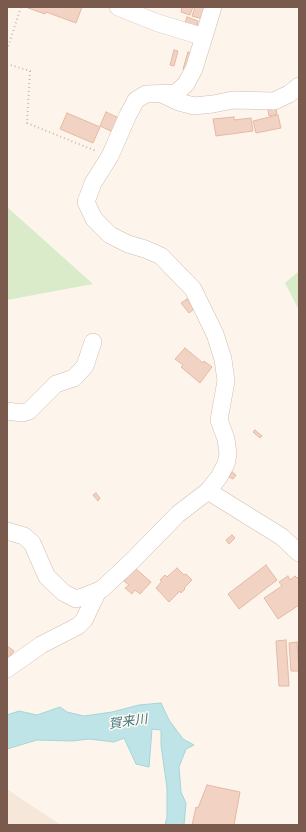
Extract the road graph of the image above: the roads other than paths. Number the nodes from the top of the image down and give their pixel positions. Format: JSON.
{"nodes":[{"id":1,"x":118,"y":7,"type":"edge"},
{"id":2,"x":213,"y":7,"type":"edge"},
{"id":3,"x":204,"y":37,"type":"junction"},
{"id":4,"x":299,"y":86,"type":"edge"},
{"id":5,"x":162,"y":94,"type":"junction"},
{"id":6,"x":93,"y":342,"type":"dead end"},
{"id":7,"x":7,"y":411,"type":"edge"},
{"id":8,"x":208,"y":491,"type":"junction"},
{"id":9,"x":7,"y":530,"type":"edge"},
{"id":10,"x":299,"y":553,"type":"edge"},
{"id":11,"x":98,"y":591,"type":"junction"},
{"id":12,"x":7,"y":669,"type":"edge"}],
"edges":[{"from":1,"to":3,"type":"street"},
{"from":2,"to":3,"type":"street"},
{"from":3,"to":5,"type":"street"},
{"from":4,"to":5,"type":"street"},
{"from":5,"to":8,"type":"street"},
{"from":6,"to":7,"type":"street"},
{"from":8,"to":10,"type":"street"},
{"from":8,"to":11,"type":"street"},
{"from":9,"to":11,"type":"street"},
{"from":11,"to":12,"type":"street"}]}
